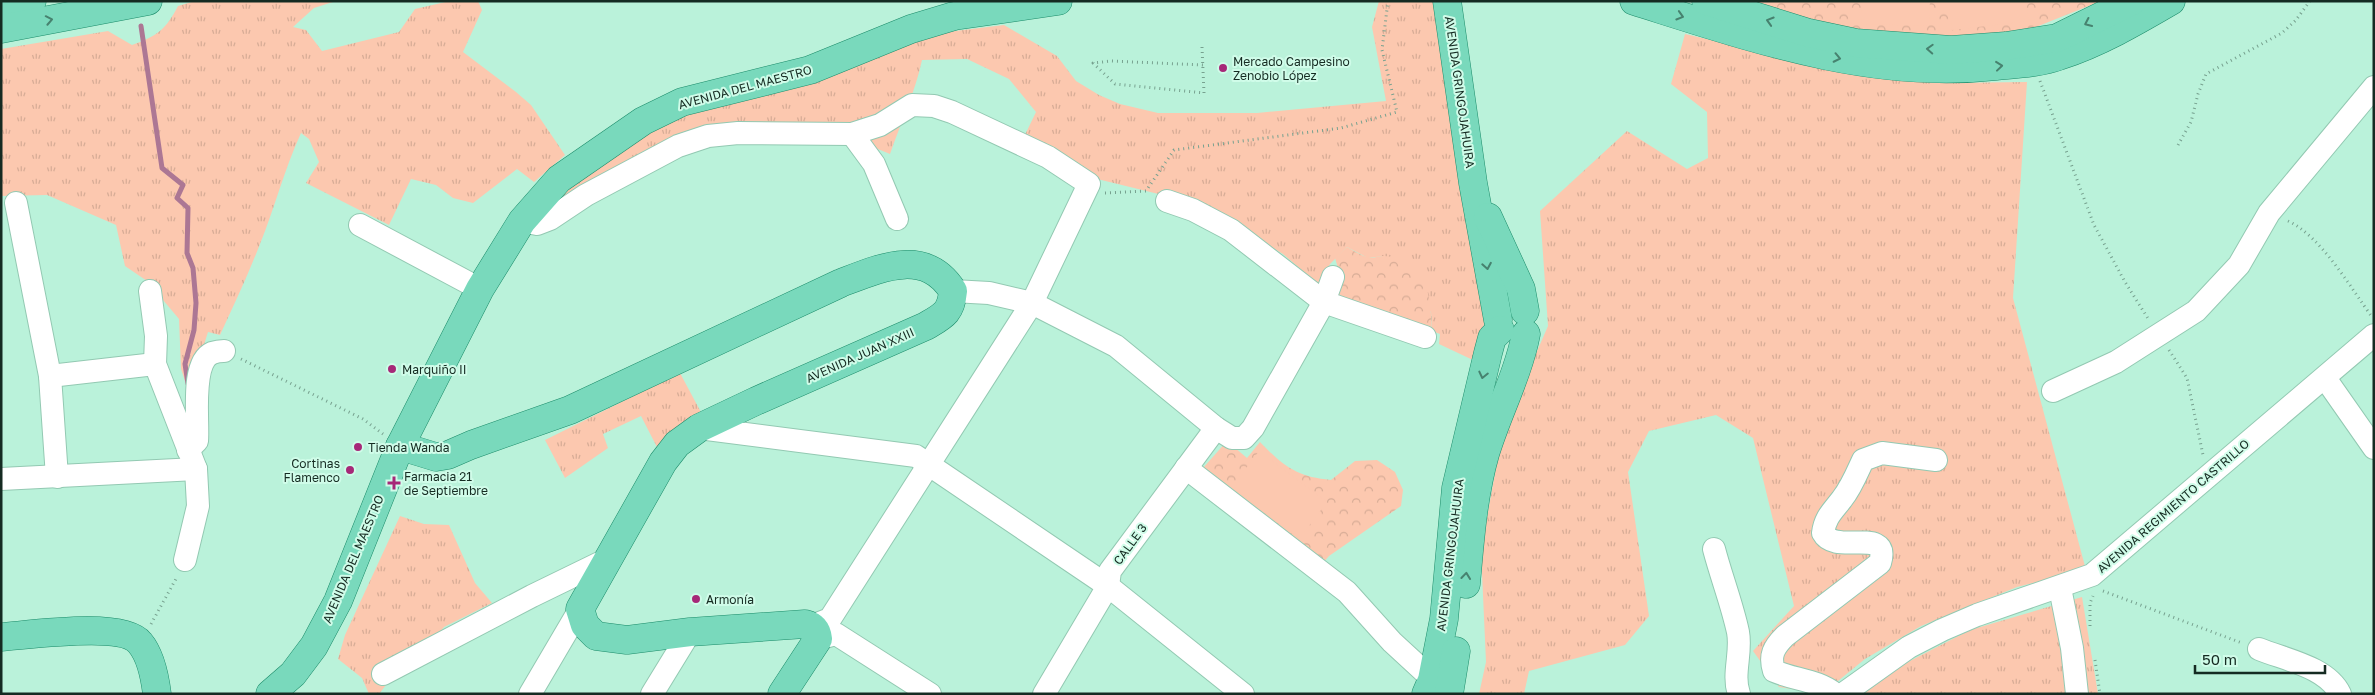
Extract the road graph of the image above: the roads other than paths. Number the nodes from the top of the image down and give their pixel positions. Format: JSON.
{"nodes":[{"id":1,"x":32,"y":1,"type":"edge"},
{"id":2,"x":148,"y":1,"type":"edge"},
{"id":3,"x":1058,"y":1,"type":"edge"},
{"id":4,"x":1447,"y":1,"type":"edge"},
{"id":5,"x":1634,"y":1,"type":"edge"},
{"id":6,"x":1706,"y":1,"type":"edge"},
{"id":7,"x":2132,"y":1,"type":"edge"},
{"id":8,"x":2172,"y":1,"type":"edge"},
{"id":9,"x":1027,"y":4,"type":"edge"},
{"id":10,"x":1,"y":7,"type":"edge"},
{"id":11,"x":1,"y":30,"type":"edge"},
{"id":12,"x":2374,"y":87,"type":"edge"},
{"id":13,"x":852,"y":134,"type":"junction"},
{"id":14,"x":1166,"y":201,"type":"dead end"},
{"id":15,"x":16,"y":203,"type":"dead end"},
{"id":16,"x":897,"y":219,"type":"dead end"},
{"id":17,"x":522,"y":220,"type":"junction"},
{"id":18,"x":360,"y":225,"type":"dead end"},
{"id":19,"x":1333,"y":277,"type":"dead end"},
{"id":20,"x":480,"y":290,"type":"junction"},
{"id":21,"x":150,"y":291,"type":"dead end"},
{"id":22,"x":953,"y":291,"type":"junction"},
{"id":23,"x":1324,"y":302,"type":"junction"},
{"id":24,"x":1032,"y":303,"type":"junction"},
{"id":25,"x":2374,"y":336,"type":"edge"},
{"id":26,"x":1425,"y":337,"type":"dead end"},
{"id":27,"x":224,"y":351,"type":"road end"},
{"id":28,"x":155,"y":364,"type":"junction"},
{"id":29,"x":50,"y":376,"type":"junction"},
{"id":30,"x":2325,"y":378,"type":"junction"},
{"id":31,"x":2054,"y":391,"type":"dead end"},
{"id":32,"x":699,"y":428,"type":"junction"},
{"id":33,"x":1216,"y":428,"type":"junction"},
{"id":34,"x":400,"y":446,"type":"junction"},
{"id":35,"x":2374,"y":448,"type":"edge"},
{"id":36,"x":192,"y":460,"type":"junction"},
{"id":37,"x":1936,"y":460,"type":"dead end"},
{"id":38,"x":929,"y":464,"type":"junction"},
{"id":39,"x":1186,"y":468,"type":"junction"},
{"id":40,"x":57,"y":478,"type":"junction"},
{"id":41,"x":1,"y":480,"type":"edge"},
{"id":42,"x":1714,"y":549,"type":"dead end"},
{"id":43,"x":608,"y":559,"type":"junction"},
{"id":44,"x":185,"y":560,"type":"road end"},
{"id":45,"x":2067,"y":585,"type":"junction"},
{"id":46,"x":1108,"y":586,"type":"junction"},
{"id":47,"x":580,"y":609,"type":"junction"},
{"id":48,"x":690,"y":632,"type":"junction"},
{"id":49,"x":815,"y":632,"type":"junction"},
{"id":50,"x":1,"y":637,"type":"edge"},
{"id":51,"x":2259,"y":649,"type":"road end"},
{"id":52,"x":383,"y":674,"type":"dead end"},
{"id":53,"x":294,"y":684,"type":"edge"},
{"id":54,"x":1439,"y":690,"type":"edge"},
{"id":55,"x":157,"y":694,"type":"edge"},
{"id":56,"x":270,"y":694,"type":"edge"},
{"id":57,"x":530,"y":694,"type":"edge"},
{"id":58,"x":652,"y":694,"type":"edge"},
{"id":59,"x":782,"y":694,"type":"edge"},
{"id":60,"x":930,"y":694,"type":"edge"},
{"id":61,"x":1044,"y":694,"type":"edge"},
{"id":62,"x":1243,"y":694,"type":"edge"},
{"id":63,"x":1739,"y":694,"type":"edge"},
{"id":64,"x":1835,"y":694,"type":"edge"},
{"id":65,"x":1844,"y":694,"type":"edge"},
{"id":66,"x":2077,"y":694,"type":"edge"},
{"id":67,"x":2340,"y":694,"type":"edge"}],
"edges":[{"from":1,"to":10,"type":"main road"},
{"from":11,"to":2,"type":"main road","one_way":true},
{"from":3,"to":9,"type":"main road","name":"AVENIDA DEL MAESTRO"},
{"from":4,"to":54,"type":"main road","name":"AVENIDA GRINGOJAHUIRA"},
{"from":5,"to":8,"type":"main road","one_way":true},
{"from":7,"to":6,"type":"main road","one_way":true},
{"from":9,"to":17,"type":"main road","name":"AVENIDA DEL MAESTRO"},
{"from":12,"to":31,"type":"street"},
{"from":13,"to":16,"type":"street"},
{"from":13,"to":17,"type":"street"},
{"from":13,"to":24,"type":"street"},
{"from":14,"to":23,"type":"street"},
{"from":15,"to":29,"type":"street"},
{"from":17,"to":20,"type":"main road","name":"AVENIDA DEL MAESTRO"},
{"from":18,"to":20,"type":"street"},
{"from":19,"to":23,"type":"street"},
{"from":20,"to":34,"type":"main road","name":"AVENIDA DEL MAESTRO"},
{"from":21,"to":28,"type":"street"},
{"from":22,"to":24,"type":"street"},
{"from":22,"to":32,"type":"main road","name":"AVENIDA JUAN XXIII"},
{"from":22,"to":34,"type":"main road"},
{"from":23,"to":26,"type":"street"},
{"from":23,"to":33,"type":"street"},
{"from":24,"to":33,"type":"street"},
{"from":24,"to":38,"type":"street"},
{"from":25,"to":30,"type":"street","name":"AVENIDA REGIMIENTO CASTRILLO"},
{"from":27,"to":36,"type":"street"},
{"from":28,"to":29,"type":"street"},
{"from":28,"to":36,"type":"street"},
{"from":29,"to":40,"type":"street"},
{"from":30,"to":35,"type":"street"},
{"from":30,"to":45,"type":"street","name":"AVENIDA REGIMIENTO CASTRILLO"},
{"from":32,"to":38,"type":"street"},
{"from":32,"to":43,"type":"main road","name":"AVENIDA JUAN XXIII"},
{"from":33,"to":39,"type":"street","name":"CALLE 3"},
{"from":34,"to":53,"type":"main road","name":"AVENIDA DEL MAESTRO"},
{"from":36,"to":40,"type":"street"},
{"from":36,"to":44,"type":"street"},
{"from":37,"to":64,"type":"street"},
{"from":38,"to":46,"type":"street"},
{"from":38,"to":49,"type":"street"},
{"from":39,"to":46,"type":"street","name":"CALLE 3"},
{"from":39,"to":54,"type":"street"},
{"from":40,"to":41,"type":"street"},
{"from":42,"to":63,"type":"street"},
{"from":43,"to":47,"type":"main road","name":"AVENIDA JUAN XXIII"},
{"from":43,"to":52,"type":"street"},
{"from":45,"to":65,"type":"street","name":"AVENIDA REGIMIENTO CASTRILLO"},
{"from":45,"to":66,"type":"street"},
{"from":46,"to":61,"type":"street","name":"CALLE 3"},
{"from":46,"to":62,"type":"street"},
{"from":47,"to":48,"type":"main road"},
{"from":47,"to":57,"type":"street"},
{"from":48,"to":49,"type":"main road"},
{"from":48,"to":58,"type":"street"},
{"from":49,"to":59,"type":"main road"},
{"from":49,"to":60,"type":"street"},
{"from":50,"to":55,"type":"main road"},
{"from":51,"to":67,"type":"street"},
{"from":53,"to":56,"type":"main road","name":"AVENIDA DEL MAESTRO"}]}
